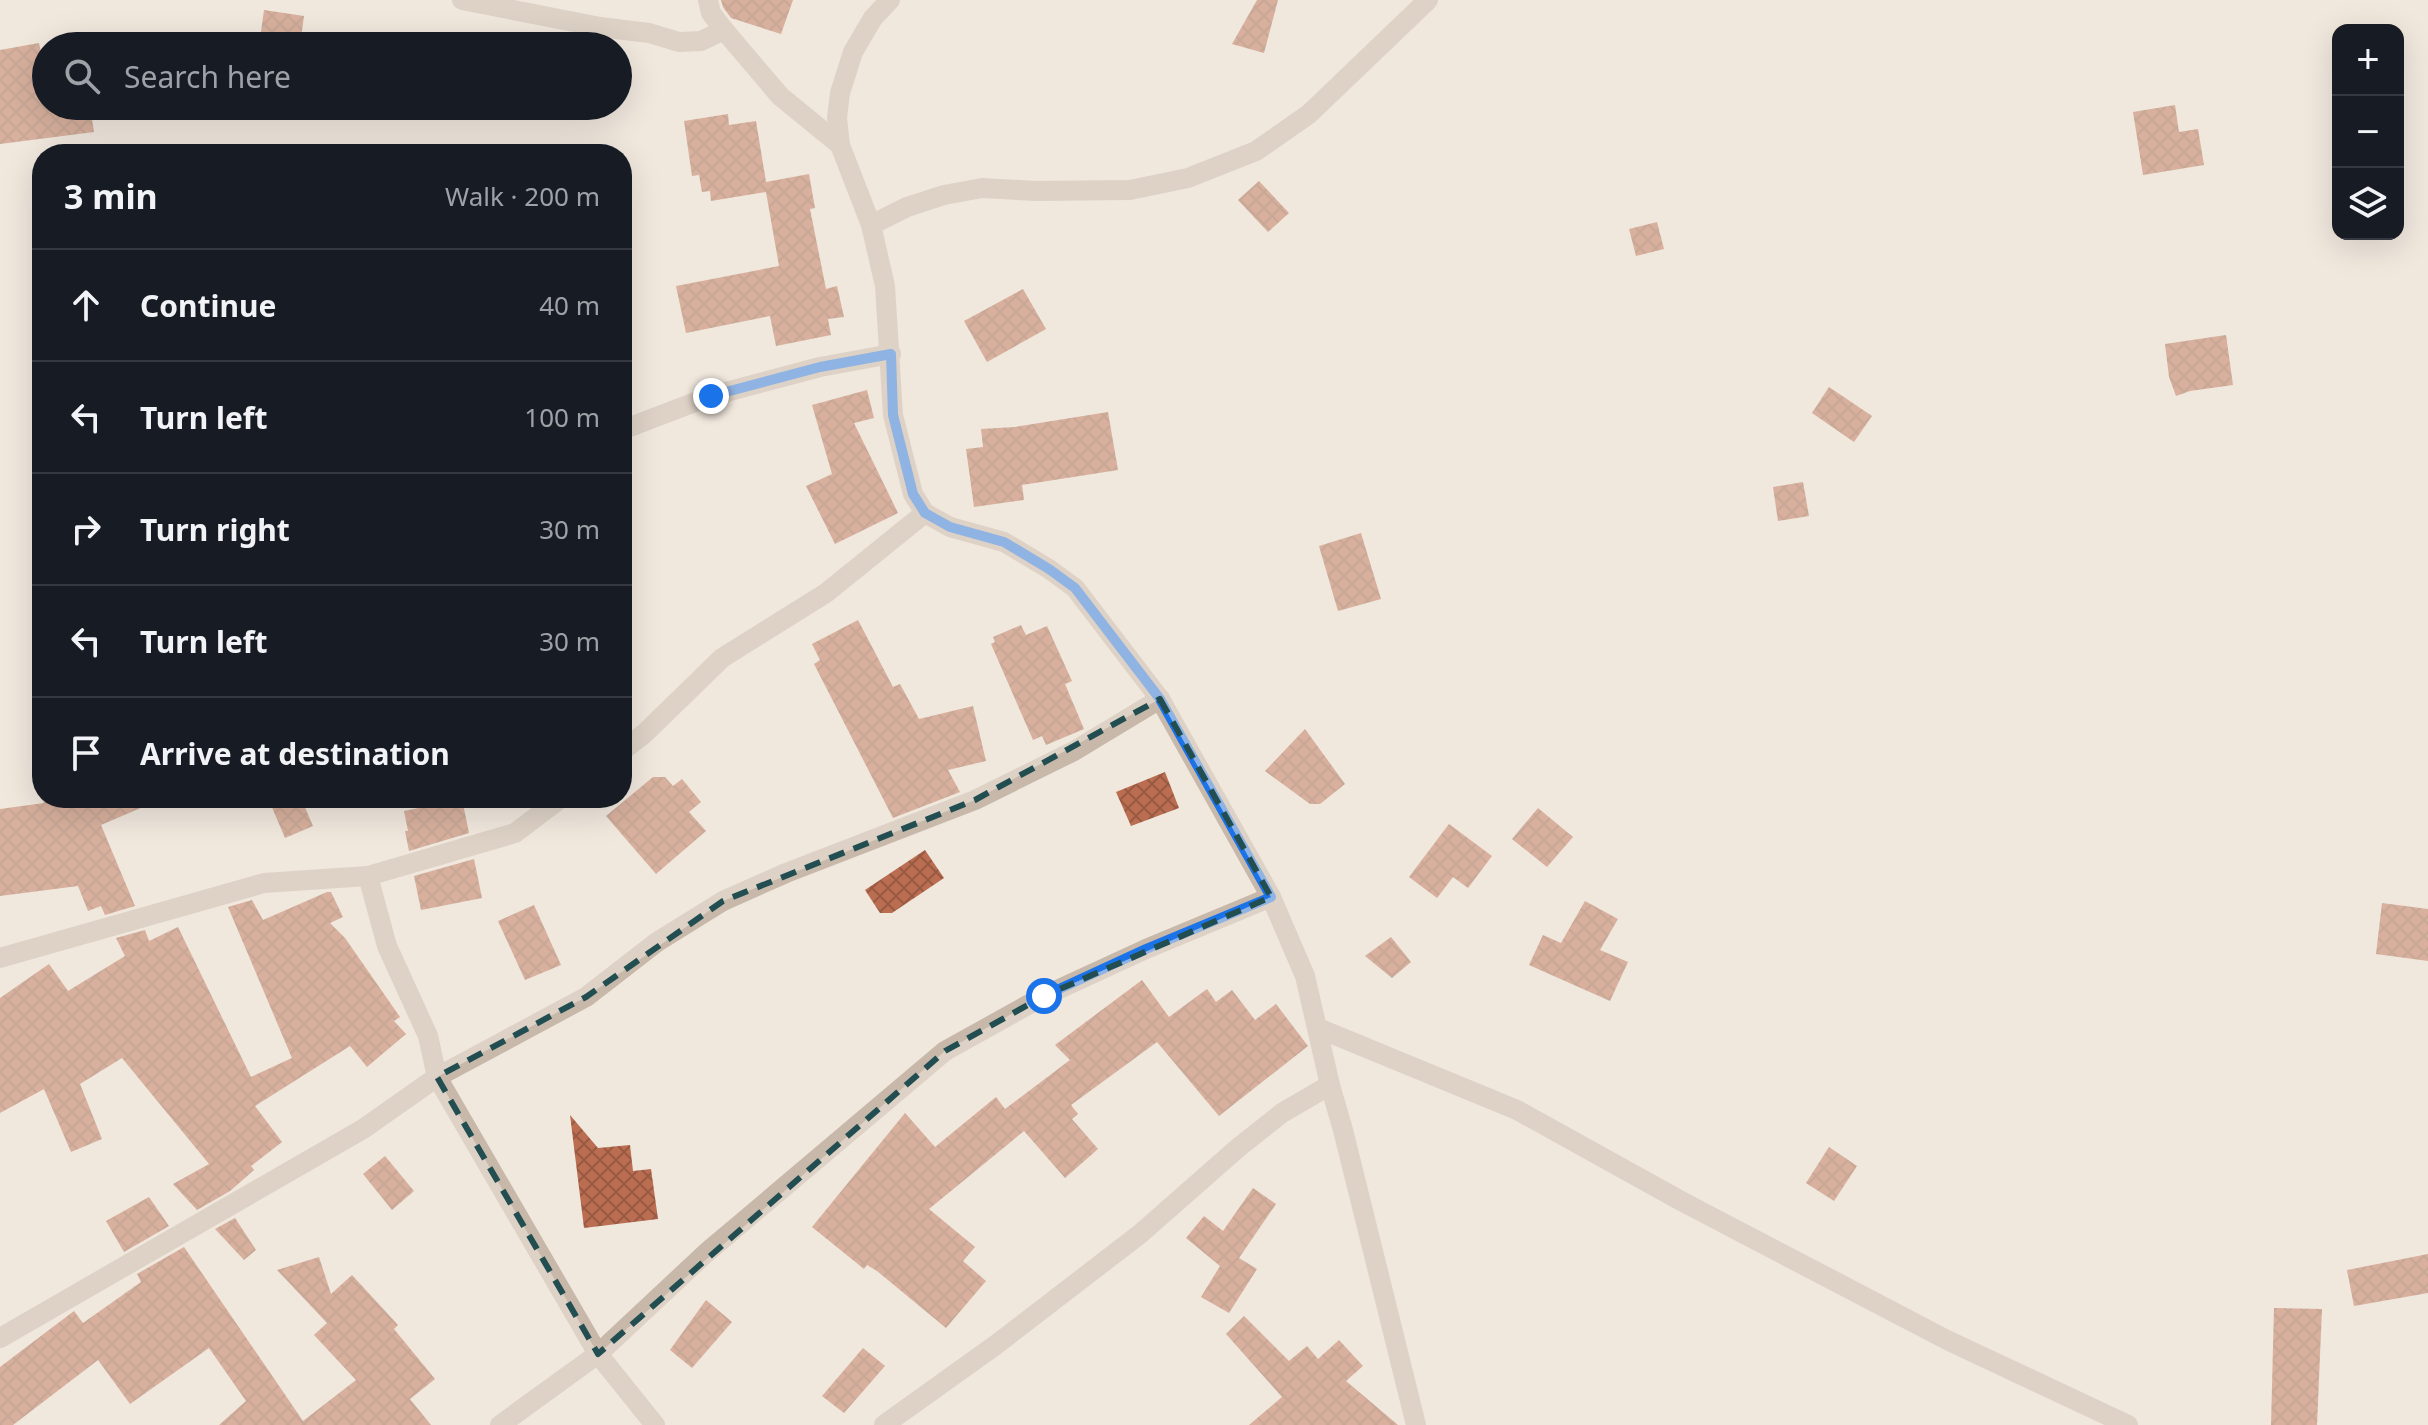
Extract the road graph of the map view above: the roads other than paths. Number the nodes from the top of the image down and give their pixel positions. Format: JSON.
{"nodes":[{"id":1,"x":462,"y":0,"type":"edge"},
{"id":2,"x":708,"y":0,"type":"edge"},
{"id":3,"x":890,"y":0,"type":"edge"},
{"id":4,"x":1428,"y":0,"type":"edge"},
{"id":5,"x":724,"y":30,"type":"junction"},
{"id":6,"x":840,"y":145,"type":"junction"},
{"id":7,"x":871,"y":225,"type":"junction"},
{"id":8,"x":891,"y":354,"type":"junction"},
{"id":9,"x":632,"y":426,"type":"edge"},
{"id":10,"x":925,"y":513,"type":"junction"},
{"id":11,"x":1160,"y":699,"type":"junction"},
{"id":12,"x":632,"y":743,"type":"edge"},
{"id":13,"x":548,"y":808,"type":"edge"},
{"id":14,"x":368,"y":876,"type":"junction"},
{"id":15,"x":1271,"y":897,"type":"junction"},
{"id":16,"x":0,"y":958,"type":"edge"},
{"id":17,"x":1318,"y":1028,"type":"junction"},
{"id":18,"x":437,"y":1077,"type":"junction"},
{"id":19,"x":1330,"y":1085,"type":"junction"},
{"id":20,"x":0,"y":1338,"type":"edge"},
{"id":21,"x":598,"y":1354,"type":"junction"},
{"id":22,"x":500,"y":1425,"type":"edge"},
{"id":23,"x":655,"y":1425,"type":"edge"},
{"id":24,"x":884,"y":1425,"type":"edge"},
{"id":25,"x":1416,"y":1425,"type":"edge"},
{"id":26,"x":2128,"y":1425,"type":"edge"}],
"edges":[{"from":1,"to":5,"type":"street"},
{"from":2,"to":5,"type":"street"},
{"from":3,"to":6,"type":"street"},
{"from":4,"to":7,"type":"street"},
{"from":5,"to":6,"type":"street"},
{"from":6,"to":7,"type":"street"},
{"from":7,"to":8,"type":"street"},
{"from":8,"to":9,"type":"street"},
{"from":8,"to":10,"type":"street"},
{"from":10,"to":11,"type":"street"},
{"from":10,"to":12,"type":"street"},
{"from":11,"to":15,"type":"street"},
{"from":11,"to":18,"type":"street"},
{"from":13,"to":14,"type":"street"},
{"from":14,"to":16,"type":"street"},
{"from":14,"to":18,"type":"street"},
{"from":15,"to":17,"type":"street"},
{"from":15,"to":21,"type":"street"},
{"from":17,"to":19,"type":"street"},
{"from":17,"to":26,"type":"street"},
{"from":18,"to":20,"type":"street"},
{"from":18,"to":21,"type":"street"},
{"from":19,"to":24,"type":"street"},
{"from":19,"to":25,"type":"street"},
{"from":21,"to":22,"type":"street"},
{"from":21,"to":23,"type":"street"}]}
